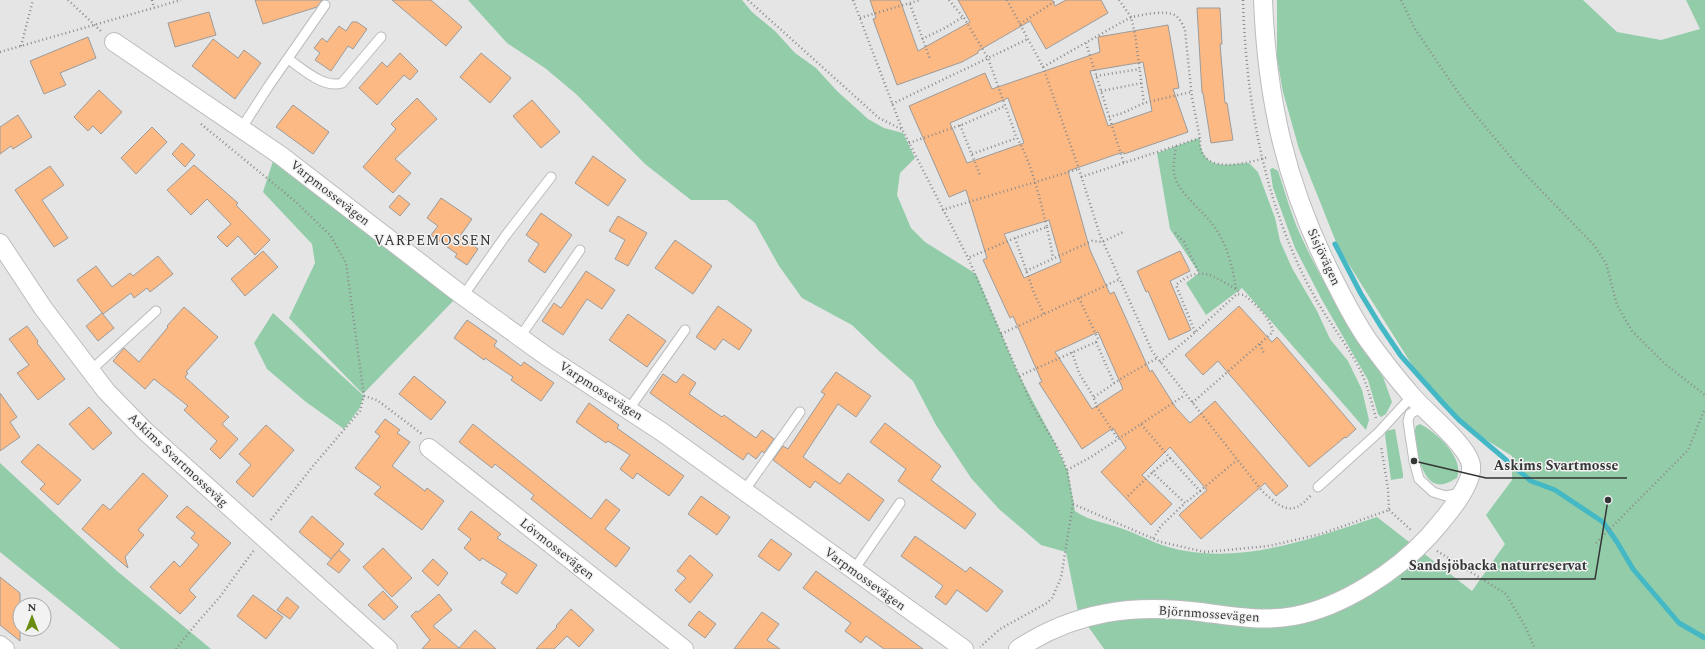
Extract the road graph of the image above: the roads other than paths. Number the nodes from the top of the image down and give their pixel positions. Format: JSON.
{"nodes":[{"id":1,"x":1263,"y":0,"type":"edge"},
{"id":2,"x":324,"y":5,"type":"dead end"},
{"id":3,"x":381,"y":37,"type":"dead end"},
{"id":4,"x":114,"y":42,"type":"road end"},
{"id":5,"x":288,"y":59,"type":"junction"},
{"id":6,"x":241,"y":129,"type":"junction"},
{"id":7,"x":551,"y":177,"type":"dead end"},
{"id":8,"x":0,"y":244,"type":"edge"},
{"id":9,"x":580,"y":250,"type":"dead end"},
{"id":10,"x":463,"y":296,"type":"junction"},
{"id":11,"x":156,"y":311,"type":"dead end"},
{"id":12,"x":684,"y":330,"type":"dead end"},
{"id":13,"x":520,"y":337,"type":"junction"},
{"id":14,"x":90,"y":371,"type":"junction"},
{"id":15,"x":1417,"y":401,"type":"junction"},
{"id":16,"x":629,"y":409,"type":"junction"},
{"id":17,"x":800,"y":412,"type":"dead end"},
{"id":18,"x":429,"y":448,"type":"road end"},
{"id":19,"x":1470,"y":474,"type":"joint"},
{"id":20,"x":1318,"y":487,"type":"road end"},
{"id":21,"x":744,"y":491,"type":"junction"},
{"id":22,"x":1461,"y":493,"type":"junction"},
{"id":23,"x":900,"y":503,"type":"dead end"},
{"id":24,"x":853,"y":571,"type":"junction"},
{"id":25,"x":0,"y":645,"type":"edge"},
{"id":26,"x":5,"y":649,"type":"edge"},
{"id":27,"x":388,"y":649,"type":"edge"},
{"id":28,"x":684,"y":649,"type":"edge"},
{"id":29,"x":964,"y":649,"type":"edge"},
{"id":30,"x":1018,"y":649,"type":"edge"}],
"edges":[{"from":1,"to":15,"type":"street","name":"Sisjövägen"},
{"from":2,"to":5,"type":"lane"},
{"from":3,"to":5,"type":"lane"},
{"from":4,"to":6,"type":"street","name":"Varpmossevägen"},
{"from":5,"to":6,"type":"lane"},
{"from":6,"to":10,"type":"street","name":"Varpmossevägen"},
{"from":7,"to":10,"type":"lane"},
{"from":8,"to":14,"type":"street","name":"Askims Svartmosseväg"},
{"from":9,"to":13,"type":"lane"},
{"from":10,"to":13,"type":"street","name":"Varpmossevägen"},
{"from":11,"to":14,"type":"lane"},
{"from":12,"to":16,"type":"lane"},
{"from":13,"to":16,"type":"street","name":"Varpmossevägen"},
{"from":14,"to":27,"type":"street","name":"Askims Svartmosseväg"},
{"from":15,"to":19,"type":"street","name":"Sisjövägen"},
{"from":15,"to":20,"type":"lane"},
{"from":15,"to":22,"type":"lane"},
{"from":16,"to":21,"type":"street","name":"Varpmossevägen"},
{"from":17,"to":21,"type":"lane"},
{"from":18,"to":28,"type":"street","name":"Lövmossevägen"},
{"from":19,"to":22,"type":"street","name":"Björnmossevägen"},
{"from":21,"to":24,"type":"street","name":"Varpmossevägen"},
{"from":22,"to":30,"type":"street","name":"Björnmossevägen"},
{"from":23,"to":24,"type":"lane"},
{"from":24,"to":29,"type":"street","name":"Varpmossevägen"},
{"from":25,"to":26,"type":"street"}]}
